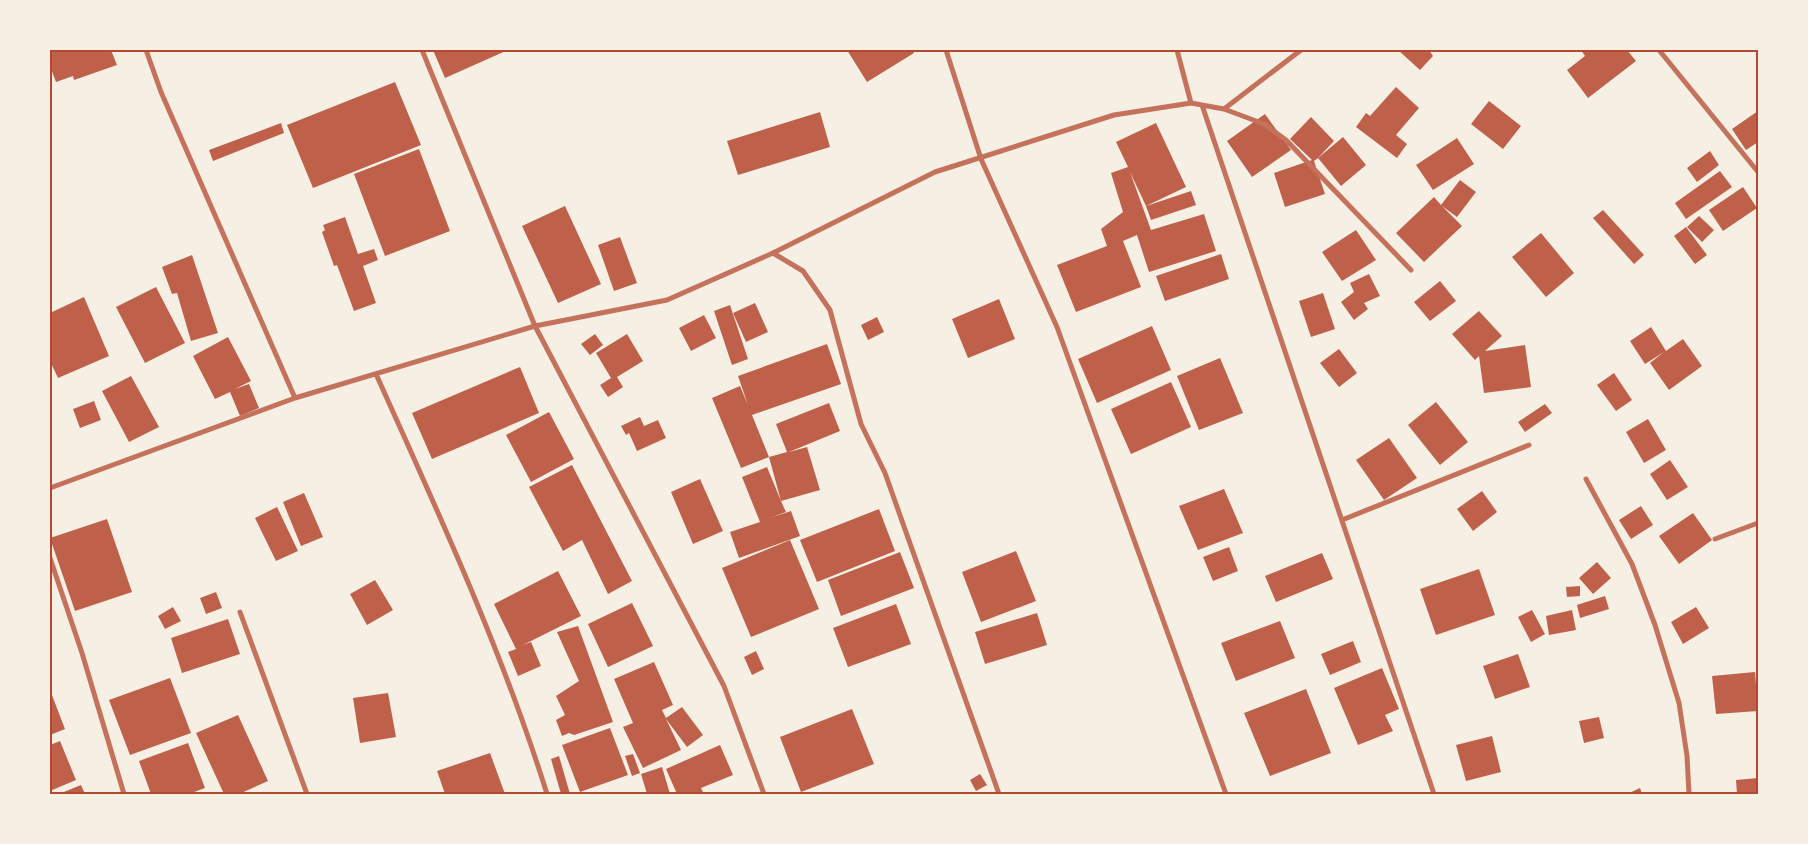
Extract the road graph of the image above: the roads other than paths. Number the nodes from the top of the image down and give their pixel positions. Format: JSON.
{"nodes":[{"id":1,"x":146,"y":50,"type":"edge"},
{"id":2,"x":422,"y":50,"type":"edge"},
{"id":3,"x":946,"y":50,"type":"edge"},
{"id":4,"x":1177,"y":50,"type":"edge"},
{"id":5,"x":1301,"y":50,"type":"edge"},
{"id":6,"x":1659,"y":50,"type":"edge"},
{"id":7,"x":1191,"y":103,"type":"junction"},
{"id":8,"x":1202,"y":105,"type":"junction"},
{"id":9,"x":1224,"y":109,"type":"junction"},
{"id":10,"x":981,"y":159,"type":"junction"},
{"id":11,"x":1758,"y":172,"type":"edge"},
{"id":12,"x":774,"y":253,"type":"junction"},
{"id":13,"x":1410,"y":270,"type":"dead end"},
{"id":14,"x":536,"y":326,"type":"junction"},
{"id":15,"x":376,"y":374,"type":"junction"},
{"id":16,"x":295,"y":398,"type":"junction"},
{"id":17,"x":1529,"y":445,"type":"dead end"},
{"id":18,"x":1586,"y":479,"type":"dead end"},
{"id":19,"x":50,"y":486,"type":"edge"},
{"id":20,"x":1342,"y":520,"type":"junction"},
{"id":21,"x":1758,"y":522,"type":"edge"},
{"id":22,"x":1715,"y":539,"type":"dead end"},
{"id":23,"x":50,"y":558,"type":"edge"},
{"id":24,"x":240,"y":612,"type":"dead end"},
{"id":25,"x":124,"y":794,"type":"edge"},
{"id":26,"x":307,"y":794,"type":"edge"},
{"id":27,"x":547,"y":794,"type":"edge"},
{"id":28,"x":764,"y":794,"type":"edge"},
{"id":29,"x":999,"y":794,"type":"edge"},
{"id":30,"x":1226,"y":794,"type":"edge"},
{"id":31,"x":1434,"y":794,"type":"edge"},
{"id":32,"x":1689,"y":794,"type":"edge"}],
"edges":[{"from":1,"to":16,"type":"street"},
{"from":2,"to":14,"type":"street"},
{"from":3,"to":10,"type":"street"},
{"from":4,"to":7,"type":"street"},
{"from":5,"to":9,"type":"street"},
{"from":6,"to":11,"type":"street"},
{"from":7,"to":8,"type":"street"},
{"from":7,"to":10,"type":"street"},
{"from":8,"to":9,"type":"street"},
{"from":8,"to":20,"type":"street"},
{"from":9,"to":13,"type":"street"},
{"from":10,"to":12,"type":"street"},
{"from":10,"to":30,"type":"street"},
{"from":12,"to":14,"type":"street"},
{"from":12,"to":29,"type":"street"},
{"from":14,"to":15,"type":"street"},
{"from":14,"to":28,"type":"street"},
{"from":15,"to":16,"type":"street"},
{"from":15,"to":27,"type":"street"},
{"from":16,"to":19,"type":"street"},
{"from":17,"to":20,"type":"street"},
{"from":18,"to":32,"type":"street"},
{"from":20,"to":31,"type":"street"},
{"from":21,"to":22,"type":"street"},
{"from":23,"to":25,"type":"street"},
{"from":24,"to":26,"type":"street"}]}
